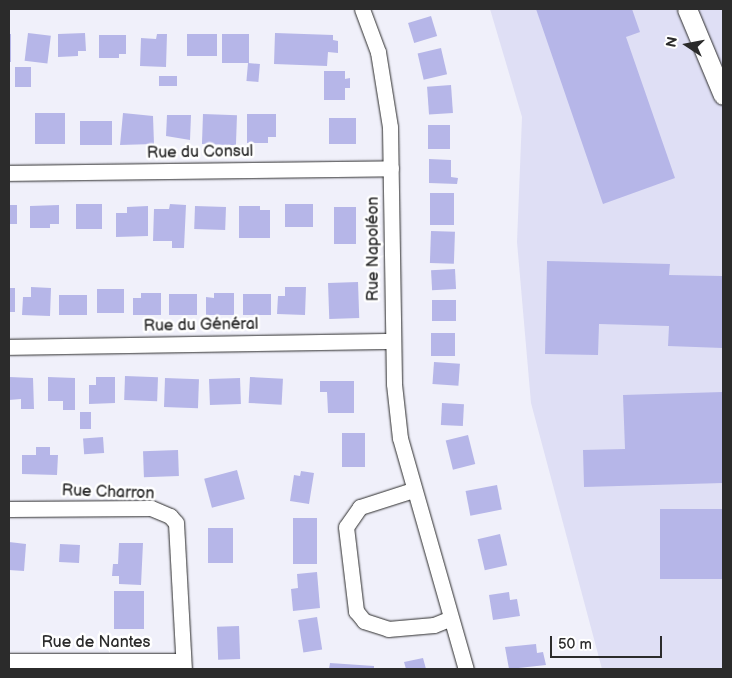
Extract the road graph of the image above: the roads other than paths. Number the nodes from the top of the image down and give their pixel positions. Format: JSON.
{"nodes":[{"id":1,"x":362,"y":9,"type":"edge"},
{"id":2,"x":687,"y":9,"type":"edge"},
{"id":3,"x":723,"y":95,"type":"edge"},
{"id":4,"x":391,"y":168,"type":"junction"},
{"id":5,"x":9,"y":173,"type":"edge"},
{"id":6,"x":394,"y":341,"type":"junction"},
{"id":7,"x":9,"y":347,"type":"edge"},
{"id":8,"x":413,"y":490,"type":"junction"},
{"id":9,"x":9,"y":509,"type":"edge"},
{"id":10,"x":451,"y":618,"type":"junction"},
{"id":11,"x":9,"y":661,"type":"edge"},
{"id":12,"x":183,"y":665,"type":"edge"},
{"id":13,"x":466,"y":669,"type":"edge"}],
"edges":[{"from":1,"to":4,"type":"street","name":"Rue Napoléon"},
{"from":2,"to":3,"type":"street"},
{"from":4,"to":5,"type":"street","name":"Rue du Consul"},
{"from":4,"to":6,"type":"street","name":"Rue Napoléon"},
{"from":6,"to":7,"type":"street","name":"Rue du Général"},
{"from":6,"to":8,"type":"street","name":"Rue Napoléon"},
{"from":8,"to":10,"type":"street","name":"Rue Napoléon"},
{"from":8,"to":10,"type":"street"},
{"from":9,"to":12,"type":"street","name":"Rue Charron"},
{"from":10,"to":13,"type":"street","name":"Rue Napoléon"},
{"from":11,"to":12,"type":"street","name":"Rue de Nantes"}]}
